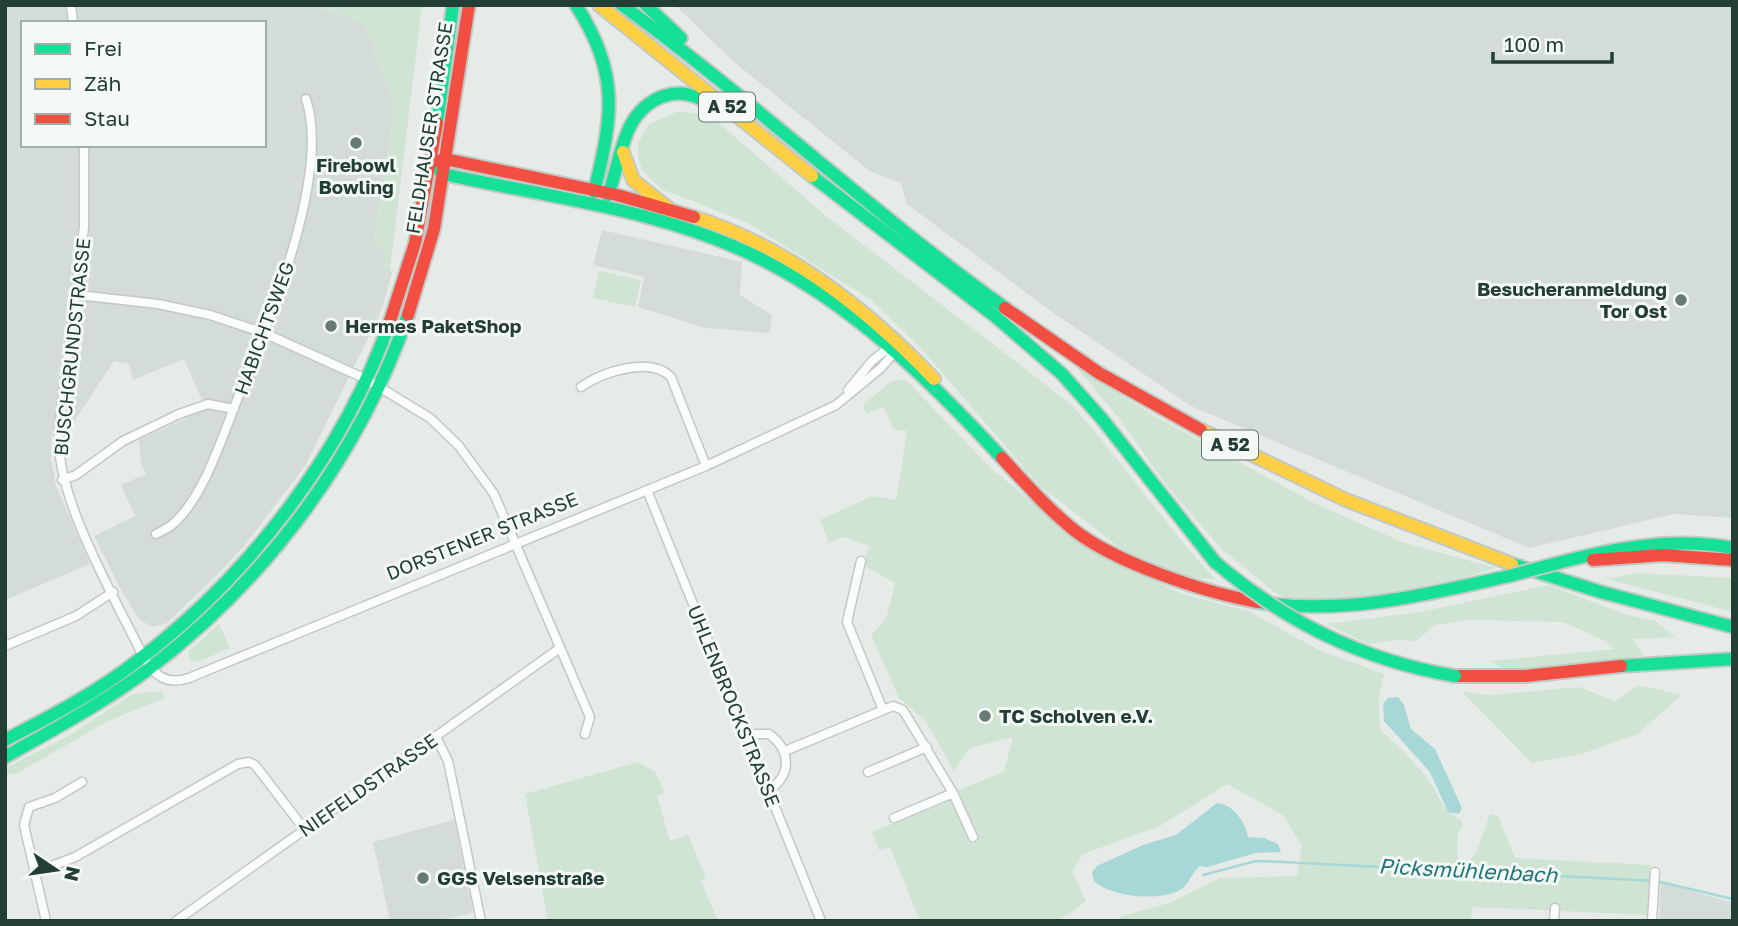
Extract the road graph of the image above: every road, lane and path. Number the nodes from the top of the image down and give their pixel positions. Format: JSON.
{"nodes":[{"id":1,"x":453,"y":5,"type":"edge"},
{"id":2,"x":469,"y":5,"type":"edge"},
{"id":3,"x":576,"y":5,"type":"edge"},
{"id":4,"x":599,"y":5,"type":"edge"},
{"id":5,"x":622,"y":5,"type":"edge"},
{"id":6,"x":646,"y":5,"type":"edge"},
{"id":7,"x":742,"y":98,"type":"junction"},
{"id":8,"x":306,"y":99,"type":"dead end"},
{"id":9,"x":622,"y":145,"type":"junction"},
{"id":10,"x":84,"y":147,"type":"edge"},
{"id":11,"x":787,"y":157,"type":"junction"},
{"id":12,"x":439,"y":161,"type":"junction"},
{"id":13,"x":443,"y":174,"type":"junction"},
{"id":14,"x":594,"y":192,"type":"junction"},
{"id":15,"x":608,"y":195,"type":"junction"},
{"id":16,"x":597,"y":208,"type":"junction"},
{"id":17,"x":673,"y":212,"type":"junction"},
{"id":18,"x":78,"y":295,"type":"junction"},
{"id":19,"x":264,"y":332,"type":"junction"},
{"id":20,"x":894,"y":348,"type":"junction"},
{"id":21,"x":366,"y":379,"type":"junction"},
{"id":22,"x":379,"y":386,"type":"junction"},
{"id":23,"x":581,"y":387,"type":"dead end"},
{"id":24,"x":233,"y":409,"type":"junction"},
{"id":25,"x":706,"y":466,"type":"junction"},
{"id":26,"x":62,"y":480,"type":"junction"},
{"id":27,"x":647,"y":490,"type":"junction"},
{"id":28,"x":156,"y":534,"type":"dead end"},
{"id":29,"x":515,"y":542,"type":"junction"},
{"id":30,"x":1733,"y":548,"type":"edge"},
{"id":31,"x":1733,"y":560,"type":"edge"},
{"id":32,"x":861,"y":561,"type":"dead end"},
{"id":33,"x":1554,"y":564,"type":"junction"},
{"id":34,"x":113,"y":592,"type":"junction"},
{"id":35,"x":1733,"y":627,"type":"edge"},
{"id":36,"x":5,"y":646,"type":"edge"},
{"id":37,"x":560,"y":648,"type":"junction"},
{"id":38,"x":143,"y":656,"type":"junction"},
{"id":39,"x":1733,"y":659,"type":"edge"},
{"id":40,"x":150,"y":668,"type":"junction"},
{"id":41,"x":883,"y":710,"type":"junction"},
{"id":42,"x":585,"y":734,"type":"dead end"},
{"id":43,"x":746,"y":734,"type":"junction"},
{"id":44,"x":436,"y":737,"type":"junction"},
{"id":45,"x":5,"y":740,"type":"edge"},
{"id":46,"x":927,"y":747,"type":"junction"},
{"id":47,"x":785,"y":751,"type":"junction"},
{"id":48,"x":5,"y":757,"type":"edge"},
{"id":49,"x":868,"y":772,"type":"dead end"},
{"id":50,"x":82,"y":782,"type":"dead end"},
{"id":51,"x":769,"y":790,"type":"junction"},
{"id":52,"x":953,"y":793,"type":"junction"},
{"id":53,"x":894,"y":818,"type":"dead end"},
{"id":54,"x":305,"y":830,"type":"junction"},
{"id":55,"x":973,"y":837,"type":"dead end"},
{"id":56,"x":36,"y":872,"type":"junction"},
{"id":57,"x":1655,"y":872,"type":"dead end"},
{"id":58,"x":1555,"y":908,"type":"dead end"},
{"id":59,"x":46,"y":921,"type":"edge"},
{"id":60,"x":176,"y":921,"type":"edge"},
{"id":61,"x":481,"y":921,"type":"edge"},
{"id":62,"x":821,"y":921,"type":"edge"},
{"id":63,"x":1554,"y":921,"type":"edge"},
{"id":64,"x":1652,"y":921,"type":"edge"}],
"edges":[{"from":1,"to":12,"type":"main road","name":"FELDHAUSER STRASSE"},
{"from":2,"to":12,"type":"main road","name":"FELDHAUSER STRASSE"},
{"from":3,"to":14,"type":"main road"},
{"from":4,"to":11,"type":"main road","number":"A 52"},
{"from":5,"to":7,"type":"main road","number":"A 52"},
{"from":6,"to":7,"type":"main road"},
{"from":7,"to":35,"type":"main road","number":"A 52"},
{"from":8,"to":19,"type":"street","name":"HABICHTSWEG"},
{"from":9,"to":11,"type":"main road"},
{"from":9,"to":15,"type":"main road"},
{"from":9,"to":17,"type":"main road"},
{"from":10,"to":18,"type":"street","name":"BUSCHGRUNDSTRASSE"},
{"from":11,"to":39,"type":"main road","number":"A 52","bridge":true},
{"from":12,"to":13,"type":"main road"},
{"from":12,"to":14,"type":"main road"},
{"from":12,"to":21,"type":"main road","name":"FELDHAUSER STRASSE"},
{"from":13,"to":16,"type":"main road"},
{"from":13,"to":22,"type":"main road","name":"FELDHAUSER STRASSE"},
{"from":14,"to":15,"type":"main road"},
{"from":14,"to":16,"type":"main road"},
{"from":15,"to":16,"type":"main road"},
{"from":15,"to":17,"type":"main road"},
{"from":16,"to":20,"type":"main road"},
{"from":17,"to":20,"type":"main road"},
{"from":18,"to":19,"type":"street"},
{"from":18,"to":26,"type":"street","name":"BUSCHGRUNDSTRASSE"},
{"from":19,"to":21,"type":"street"},
{"from":19,"to":24,"type":"street","name":"HABICHTSWEG"},
{"from":20,"to":25,"type":"street","name":"DORSTENER STRASSE"},
{"from":20,"to":33,"type":"main road","bridge":true},
{"from":21,"to":22,"type":"street"},
{"from":21,"to":38,"type":"main road","name":"FELDHAUSER STRASSE"},
{"from":22,"to":29,"type":"street"},
{"from":22,"to":40,"type":"main road","name":"FELDHAUSER STRASSE"},
{"from":23,"to":25,"type":"street"},
{"from":24,"to":26,"type":"street"},
{"from":24,"to":28,"type":"street","name":"HABICHTSWEG"},
{"from":25,"to":27,"type":"street","name":"DORSTENER STRASSE"},
{"from":26,"to":34,"type":"street","name":"BUSCHGRUNDSTRASSE"},
{"from":27,"to":29,"type":"street","name":"DORSTENER STRASSE"},
{"from":27,"to":43,"type":"street","name":"UHLENBROCKSTRASSE"},
{"from":29,"to":37,"type":"street"},
{"from":29,"to":40,"type":"street","name":"DORSTENER STRASSE"},
{"from":30,"to":33,"type":"main road"},
{"from":31,"to":33,"type":"main road"},
{"from":32,"to":41,"type":"street"},
{"from":34,"to":36,"type":"street"},
{"from":34,"to":38,"type":"street","name":"BUSCHGRUNDSTRASSE"},
{"from":37,"to":42,"type":"street"},
{"from":37,"to":44,"type":"street","name":"NIEFELDSTRASSE"},
{"from":38,"to":40,"type":"street"},
{"from":38,"to":45,"type":"main road"},
{"from":40,"to":48,"type":"main road"},
{"from":41,"to":46,"type":"street"},
{"from":41,"to":47,"type":"street"},
{"from":43,"to":47,"type":"street"},
{"from":43,"to":51,"type":"street","name":"UHLENBROCKSTRASSE"},
{"from":44,"to":54,"type":"street","name":"NIEFELDSTRASSE"},
{"from":44,"to":61,"type":"street"},
{"from":46,"to":49,"type":"street"},
{"from":46,"to":52,"type":"street"},
{"from":47,"to":51,"type":"street"},
{"from":50,"to":56,"type":"street"},
{"from":51,"to":62,"type":"street","name":"UHLENBROCKSTRASSE"},
{"from":52,"to":53,"type":"street"},
{"from":52,"to":55,"type":"street"},
{"from":54,"to":56,"type":"street"},
{"from":54,"to":60,"type":"street","name":"NIEFELDSTRASSE"},
{"from":56,"to":59,"type":"street"},
{"from":57,"to":64,"type":"street"},
{"from":58,"to":63,"type":"street"}]}
